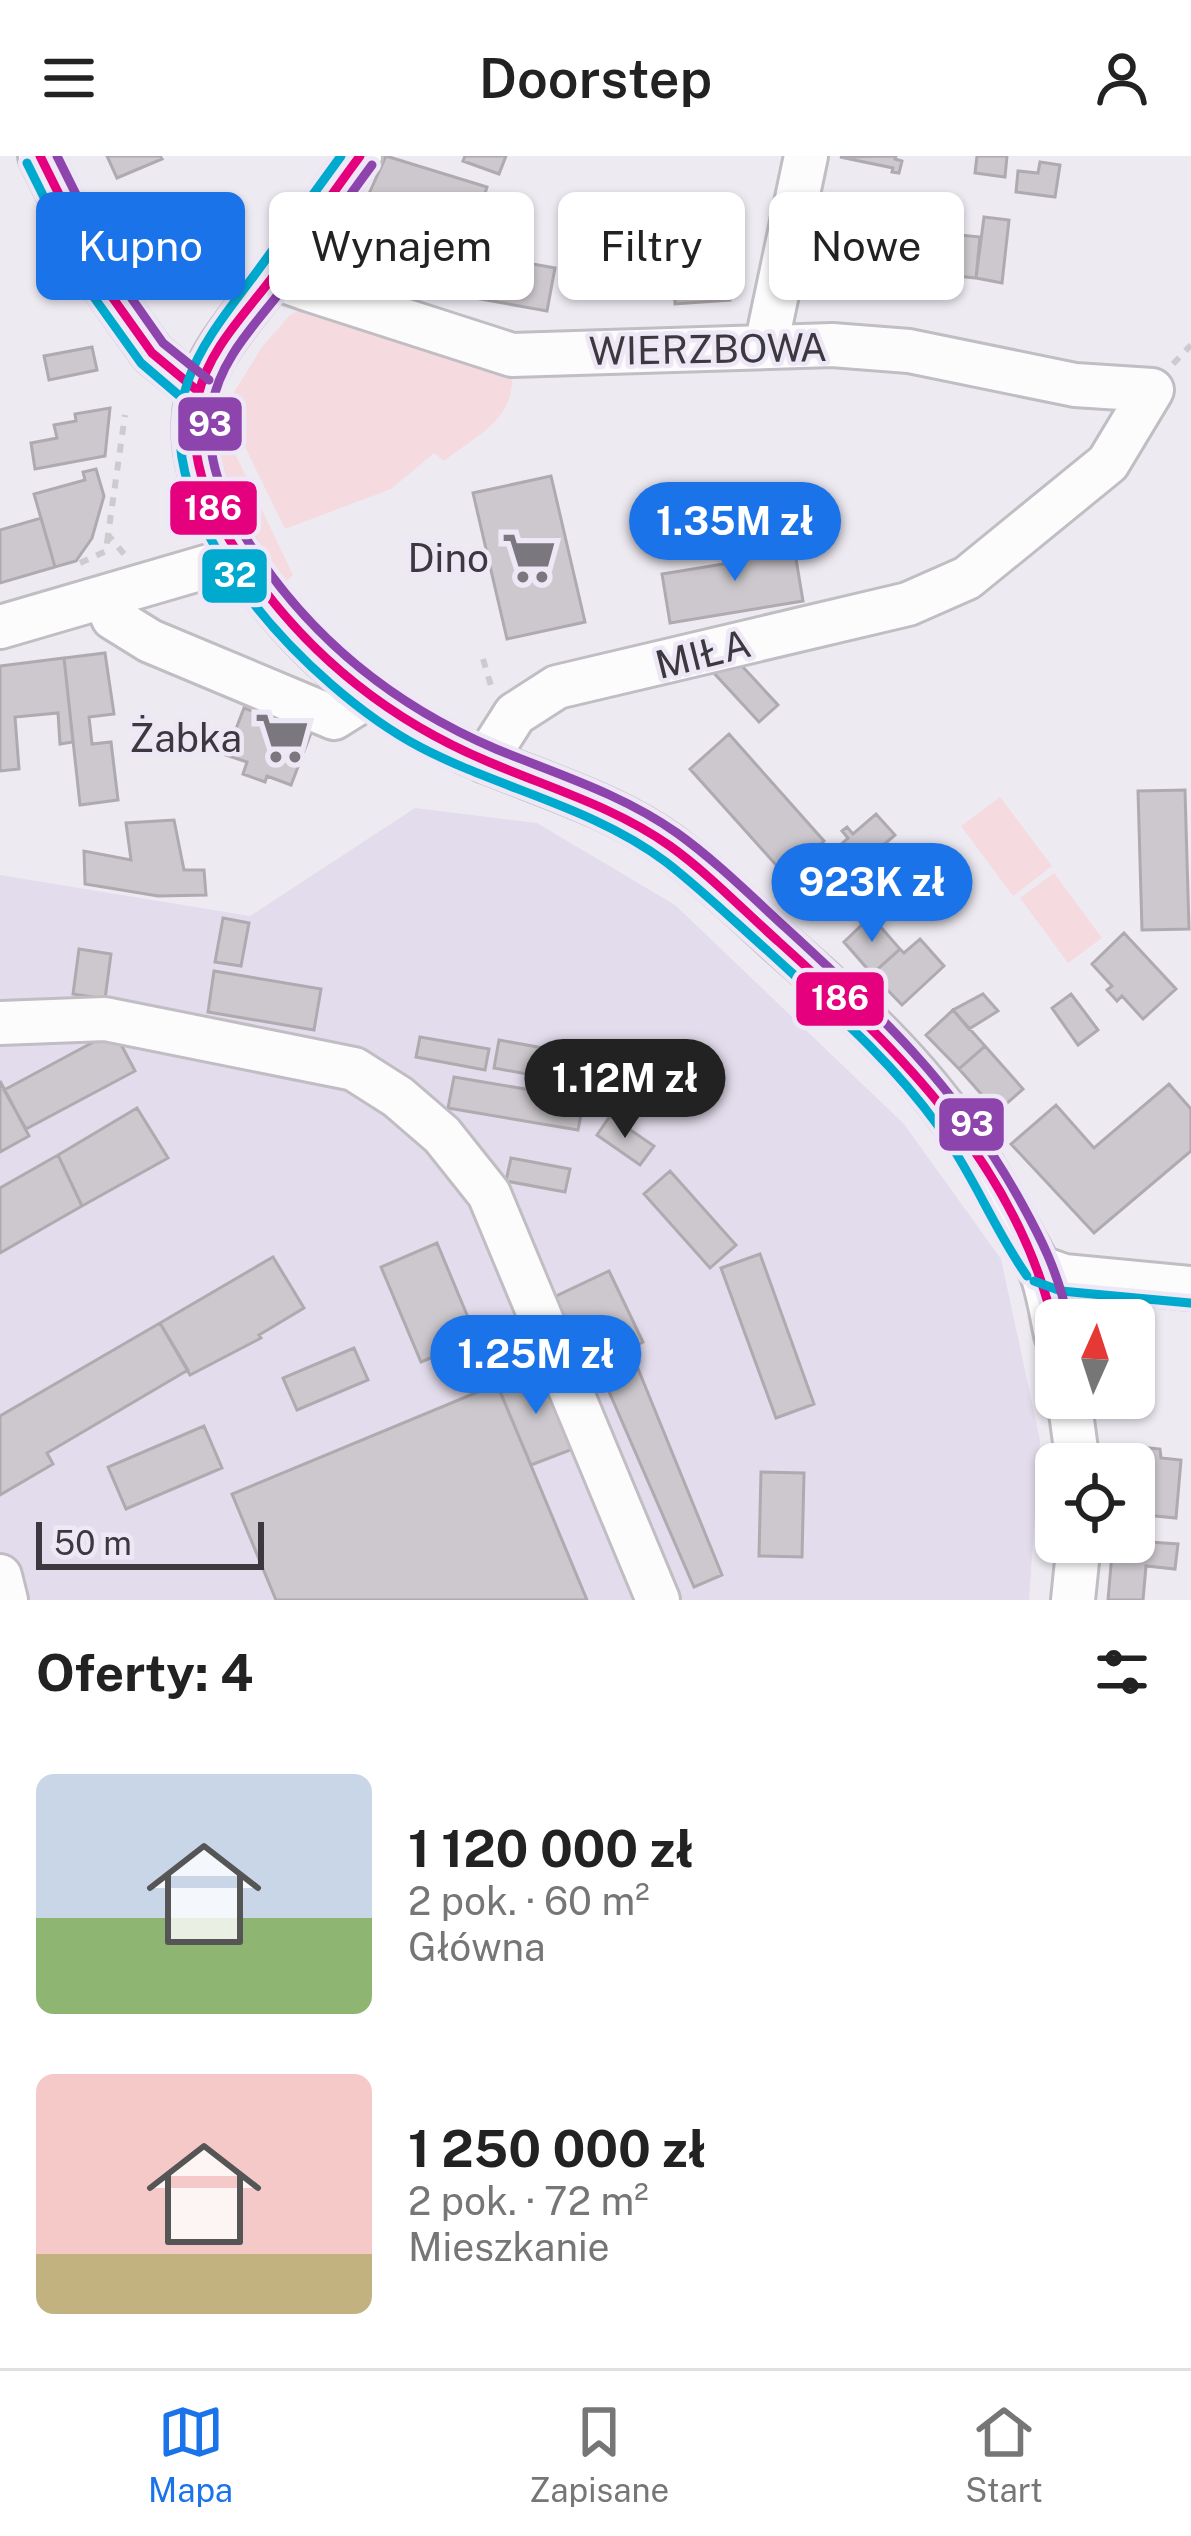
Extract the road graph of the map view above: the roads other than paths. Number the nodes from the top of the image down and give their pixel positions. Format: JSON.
{"nodes":[{"id":1,"x":40,"y":156,"type":"edge"},
{"id":2,"x":806,"y":156,"type":"edge"},
{"id":3,"x":343,"y":165,"type":"edge"},
{"id":4,"x":326,"y":192,"type":"edge"},
{"id":5,"x":269,"y":282,"type":"edge"},
{"id":6,"x":342,"y":300,"type":"edge"},
{"id":7,"x":766,"y":346,"type":"junction"},
{"id":8,"x":1152,"y":390,"type":"joint"},
{"id":9,"x":199,"y":392,"type":"junction"},
{"id":10,"x":239,"y":557,"type":"junction"},
{"id":11,"x":91,"y":581,"type":"junction"},
{"id":12,"x":0,"y":627,"type":"edge"},
{"id":13,"x":380,"y":705,"type":"junction"},
{"id":14,"x":485,"y":761,"type":"junction"},
{"id":15,"x":0,"y":1023,"type":"edge"},
{"id":16,"x":1039,"y":1267,"type":"junction"},
{"id":17,"x":1191,"y":1288,"type":"edge"},
{"id":18,"x":1047,"y":1299,"type":"edge"},
{"id":19,"x":1076,"y":1563,"type":"edge"},
{"id":20,"x":0,"y":1576,"type":"edge"},
{"id":21,"x":6,"y":1600,"type":"edge"},
{"id":22,"x":658,"y":1600,"type":"edge"},
{"id":23,"x":1072,"y":1600,"type":"edge"}],
"edges":[{"from":1,"to":9,"type":"street"},
{"from":2,"to":7,"type":"street"},
{"from":3,"to":4,"type":"street"},
{"from":5,"to":9,"type":"street"},
{"from":6,"to":7,"type":"street","name":"WIERZBOWA"},
{"from":7,"to":8,"type":"street","name":"WIERZBOWA"},
{"from":8,"to":14,"type":"street","name":"MIŁA"},
{"from":9,"to":10,"type":"street"},
{"from":10,"to":11,"type":"street"},
{"from":10,"to":13,"type":"street"},
{"from":11,"to":12,"type":"street"},
{"from":11,"to":13,"type":"street"},
{"from":13,"to":14,"type":"street"},
{"from":14,"to":16,"type":"street"},
{"from":15,"to":22,"type":"street"},
{"from":16,"to":17,"type":"street"},
{"from":16,"to":18,"type":"street"},
{"from":19,"to":23,"type":"street"},
{"from":20,"to":21,"type":"street"}]}
